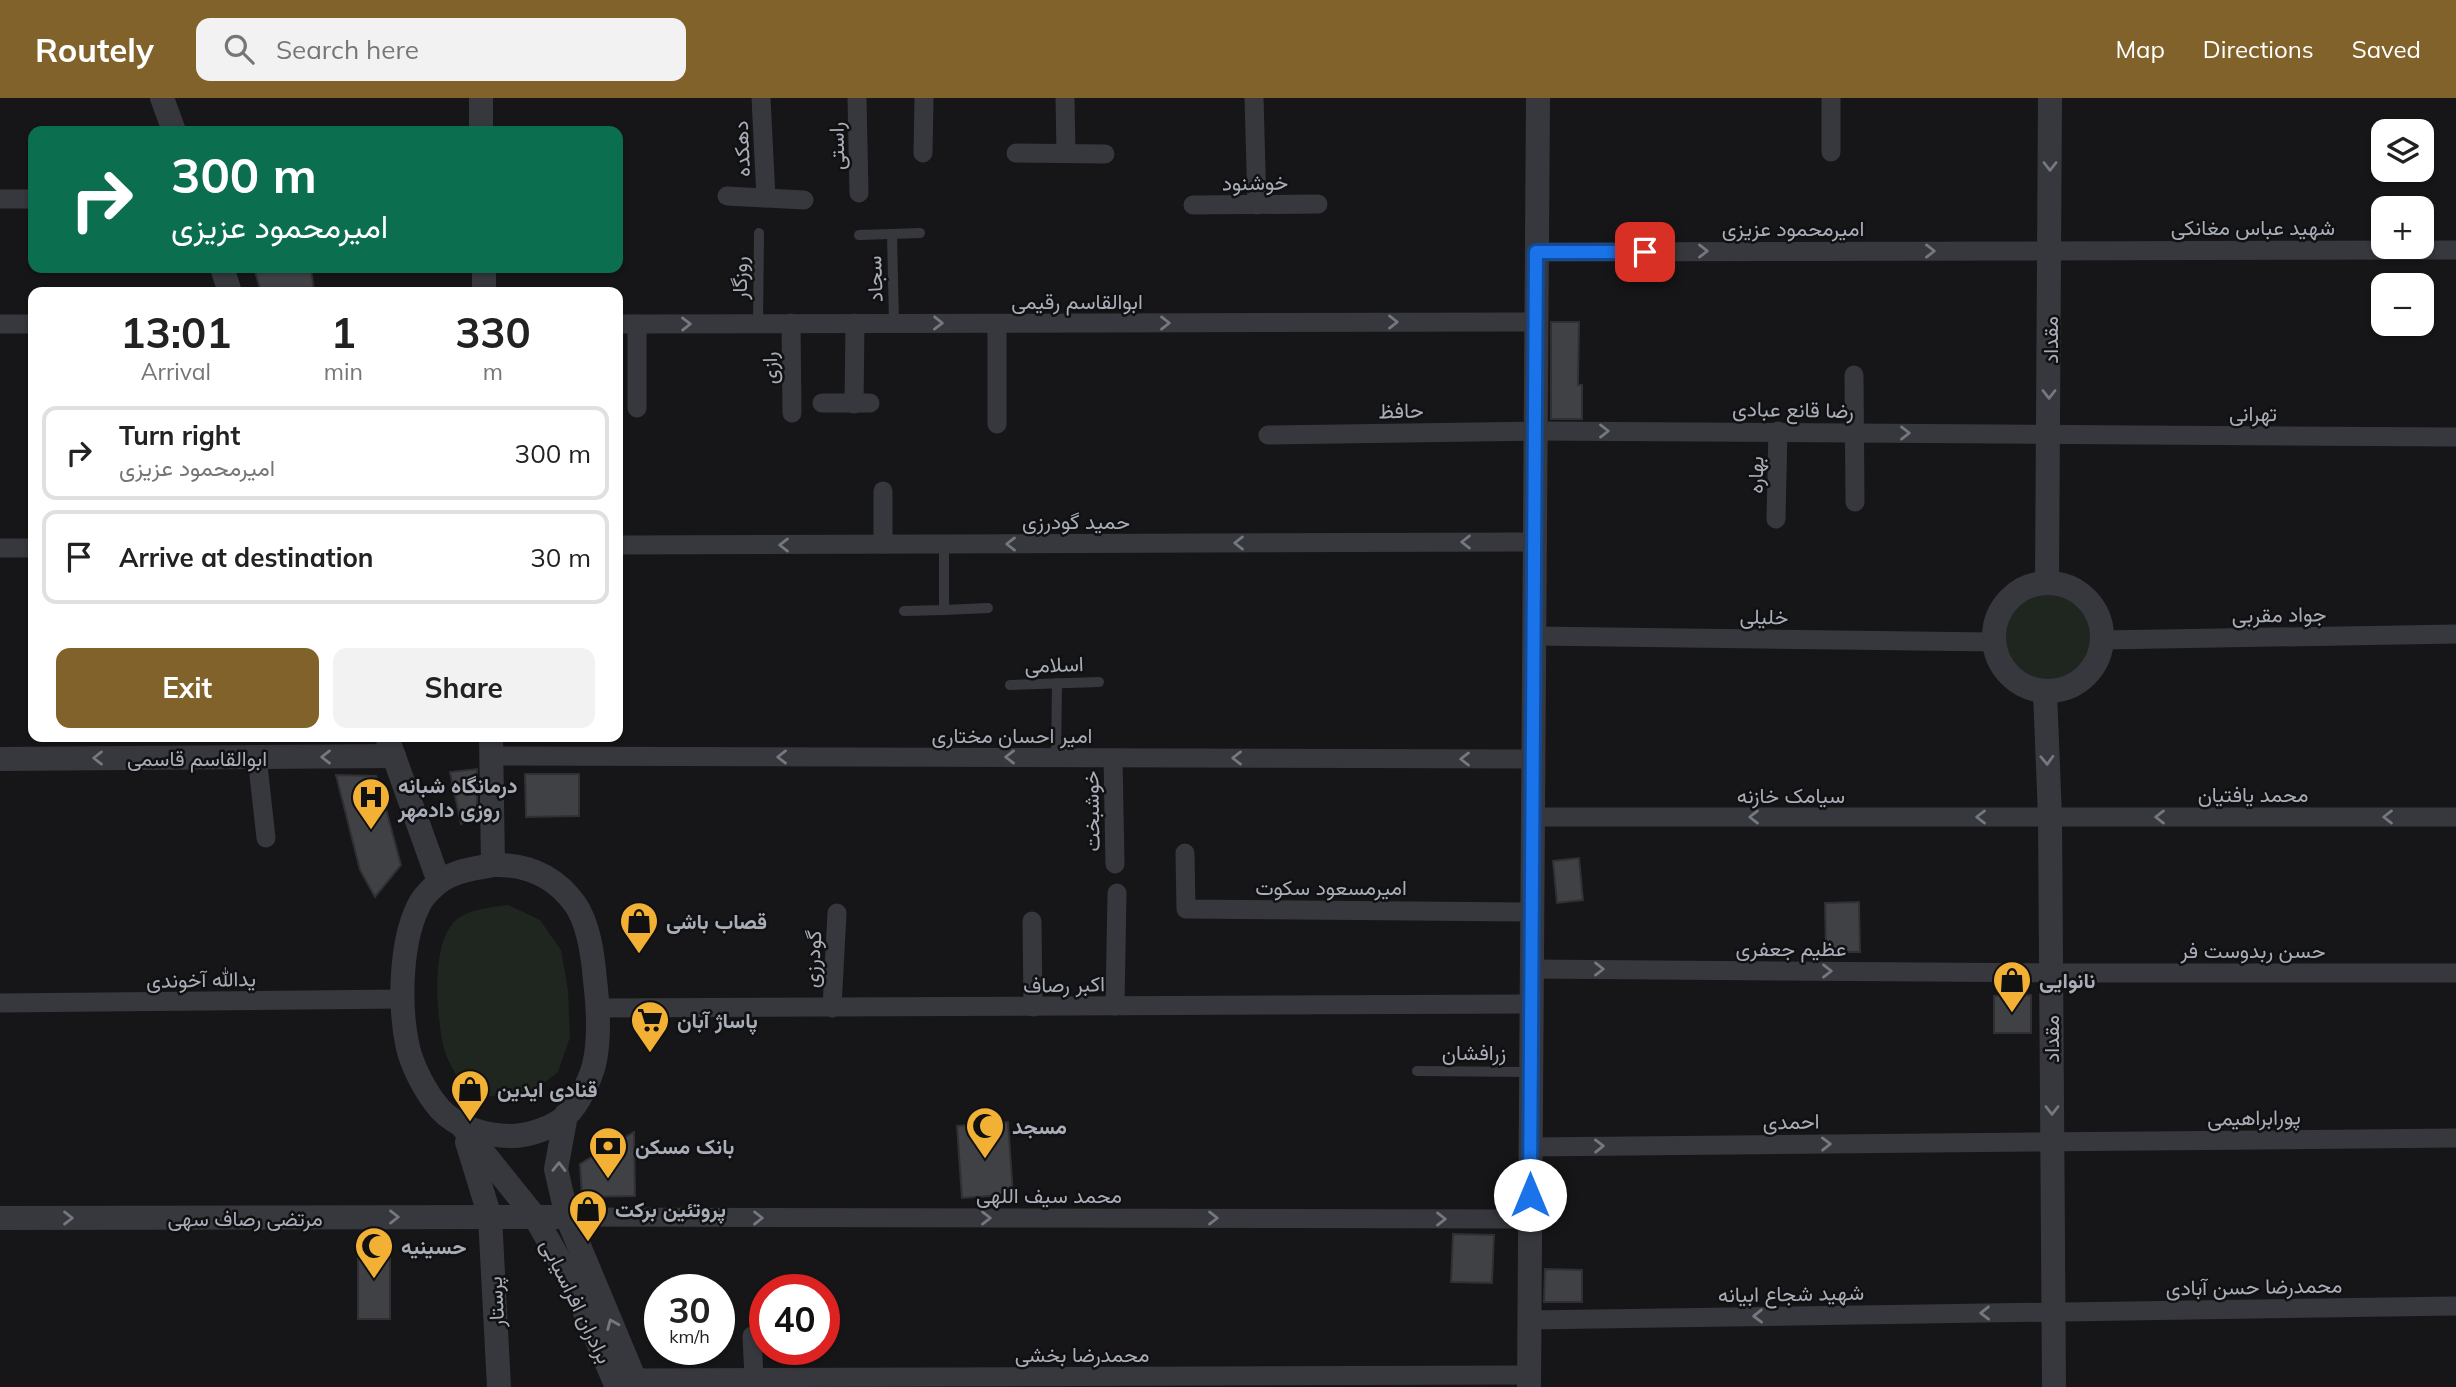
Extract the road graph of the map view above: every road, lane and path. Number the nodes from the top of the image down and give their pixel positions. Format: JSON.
{"nodes":[{"id":1,"x":162,"y":98,"type":"edge"},
{"id":2,"x":481,"y":98,"type":"edge"},
{"id":3,"x":761,"y":98,"type":"edge"},
{"id":4,"x":858,"y":98,"type":"edge"},
{"id":5,"x":923,"y":98,"type":"edge"},
{"id":6,"x":1065,"y":98,"type":"edge"},
{"id":7,"x":1254,"y":98,"type":"edge"},
{"id":8,"x":1538,"y":98,"type":"edge"},
{"id":9,"x":1831,"y":98,"type":"edge"},
{"id":10,"x":2050,"y":98,"type":"edge"},
{"id":11,"x":172,"y":126,"type":"edge"},
{"id":12,"x":481,"y":126,"type":"edge"},
{"id":13,"x":1831,"y":152,"type":"dead end"},
{"id":14,"x":923,"y":153,"type":"dead end"},
{"id":15,"x":1016,"y":153,"type":"dead end"},
{"id":16,"x":1066,"y":153,"type":"junction"},
{"id":17,"x":1105,"y":154,"type":"dead end"},
{"id":18,"x":859,"y":193,"type":"dead end"},
{"id":19,"x":727,"y":196,"type":"dead end"},
{"id":20,"x":766,"y":198,"type":"junction"},
{"id":21,"x":0,"y":199,"type":"edge"},
{"id":22,"x":28,"y":199,"type":"edge"},
{"id":23,"x":804,"y":200,"type":"dead end"},
{"id":24,"x":1318,"y":204,"type":"dead end"},
{"id":25,"x":1193,"y":205,"type":"dead end"},
{"id":26,"x":1257,"y":205,"type":"junction"},
{"id":27,"x":759,"y":233,"type":"dead end"},
{"id":28,"x":920,"y":233,"type":"dead end"},
{"id":29,"x":891,"y":234,"type":"junction"},
{"id":30,"x":859,"y":235,"type":"dead end"},
{"id":31,"x":2456,"y":250,"type":"edge"},
{"id":32,"x":2050,"y":251,"type":"junction"},
{"id":33,"x":1536,"y":252,"type":"junction"},
{"id":34,"x":1536,"y":322,"type":"junction"},
{"id":35,"x":758,"y":323,"type":"junction"},
{"id":36,"x":791,"y":323,"type":"junction"},
{"id":37,"x":855,"y":323,"type":"junction"},
{"id":38,"x":894,"y":323,"type":"junction"},
{"id":39,"x":0,"y":324,"type":"edge"},
{"id":40,"x":28,"y":324,"type":"edge"},
{"id":41,"x":628,"y":324,"type":"edge"},
{"id":42,"x":997,"y":324,"type":"junction"},
{"id":43,"x":1854,"y":375,"type":"dead end"},
{"id":44,"x":821,"y":403,"type":"dead end"},
{"id":45,"x":637,"y":408,"type":"dead end"},
{"id":46,"x":792,"y":413,"type":"dead end"},
{"id":47,"x":997,"y":424,"type":"dead end"},
{"id":48,"x":1535,"y":431,"type":"junction"},
{"id":49,"x":1778,"y":431,"type":"junction"},
{"id":50,"x":1855,"y":433,"type":"junction"},
{"id":51,"x":2049,"y":434,"type":"junction"},
{"id":52,"x":1268,"y":435,"type":"dead end"},
{"id":53,"x":2456,"y":437,"type":"edge"},
{"id":54,"x":883,"y":491,"type":"dead end"},
{"id":55,"x":1855,"y":502,"type":"dead end"},
{"id":56,"x":1776,"y":519,"type":"dead end"},
{"id":57,"x":1534,"y":542,"type":"junction"},
{"id":58,"x":883,"y":544,"type":"junction"},
{"id":59,"x":944,"y":544,"type":"junction"},
{"id":60,"x":623,"y":545,"type":"edge"},
{"id":61,"x":0,"y":548,"type":"edge"},
{"id":62,"x":28,"y":548,"type":"edge"},
{"id":63,"x":2047,"y":583,"type":"junction"},
{"id":64,"x":988,"y":608,"type":"dead end"},
{"id":65,"x":944,"y":610,"type":"junction"},
{"id":66,"x":904,"y":611,"type":"dead end"},
{"id":67,"x":2456,"y":634,"type":"edge"},
{"id":68,"x":1534,"y":636,"type":"junction"},
{"id":69,"x":2103,"y":640,"type":"junction"},
{"id":70,"x":1994,"y":642,"type":"junction"},
{"id":71,"x":1099,"y":682,"type":"dead end"},
{"id":72,"x":1057,"y":683,"type":"junction"},
{"id":73,"x":1010,"y":685,"type":"dead end"},
{"id":74,"x":2045,"y":692,"type":"junction"},
{"id":75,"x":390,"y":746,"type":"edge"},
{"id":76,"x":491,"y":746,"type":"edge"},
{"id":77,"x":257,"y":757,"type":"junction"},
{"id":78,"x":1056,"y":758,"type":"junction"},
{"id":79,"x":1113,"y":758,"type":"junction"},
{"id":80,"x":0,"y":759,"type":"edge"},
{"id":81,"x":1533,"y":759,"type":"junction"},
{"id":82,"x":1532,"y":817,"type":"junction"},
{"id":83,"x":2050,"y":817,"type":"junction"},
{"id":84,"x":2456,"y":817,"type":"edge"},
{"id":85,"x":266,"y":838,"type":"dead end"},
{"id":86,"x":1185,"y":853,"type":"dead end"},
{"id":87,"x":1115,"y":864,"type":"dead end"},
{"id":88,"x":493,"y":865,"type":"junction"},
{"id":89,"x":439,"y":882,"type":"junction"},
{"id":90,"x":1117,"y":893,"type":"dead end"},
{"id":91,"x":1532,"y":912,"type":"junction"},
{"id":92,"x":837,"y":913,"type":"dead end"},
{"id":93,"x":1031,"y":921,"type":"dead end"},
{"id":94,"x":1531,"y":969,"type":"junction"},
{"id":95,"x":2456,"y":972,"type":"edge"},
{"id":96,"x":2051,"y":973,"type":"junction"},
{"id":97,"x":403,"y":999,"type":"junction"},
{"id":98,"x":0,"y":1003,"type":"edge"},
{"id":99,"x":1531,"y":1004,"type":"junction"},
{"id":100,"x":1115,"y":1006,"type":"junction"},
{"id":101,"x":1033,"y":1007,"type":"junction"},
{"id":102,"x":598,"y":1008,"type":"junction"},
{"id":103,"x":832,"y":1008,"type":"junction"},
{"id":104,"x":1417,"y":1072,"type":"dead end"},
{"id":105,"x":1530,"y":1072,"type":"junction"},
{"id":106,"x":566,"y":1115,"type":"junction"},
{"id":107,"x":461,"y":1125,"type":"junction"},
{"id":108,"x":2456,"y":1138,"type":"edge"},
{"id":109,"x":2052,"y":1141,"type":"junction"},
{"id":110,"x":1530,"y":1147,"type":"junction"},
{"id":111,"x":490,"y":1217,"type":"junction"},
{"id":112,"x":535,"y":1217,"type":"junction"},
{"id":113,"x":568,"y":1217,"type":"junction"},
{"id":114,"x":0,"y":1218,"type":"edge"},
{"id":115,"x":1530,"y":1219,"type":"junction"},
{"id":116,"x":2456,"y":1306,"type":"edge"},
{"id":117,"x":2053,"y":1312,"type":"junction"},
{"id":118,"x":1529,"y":1320,"type":"junction"},
{"id":119,"x":753,"y":1365,"type":"edge"},
{"id":120,"x":754,"y":1378,"type":"junction"},
{"id":121,"x":1529,"y":1381,"type":"edge"},
{"id":122,"x":808,"y":1382,"type":"edge"},
{"id":123,"x":1087,"y":1382,"type":"edge"},
{"id":124,"x":630,"y":1384,"type":"edge"},
{"id":125,"x":499,"y":1387,"type":"edge"},
{"id":126,"x":2054,"y":1387,"type":"edge"}],
"edges":[{"from":1,"to":11,"type":"street"},
{"from":2,"to":12,"type":"street"},
{"from":3,"to":20,"type":"street","name":"دهکده"},
{"from":4,"to":18,"type":"street","name":"راستی"},
{"from":5,"to":14,"type":"street"},
{"from":6,"to":16,"type":"street"},
{"from":7,"to":26,"type":"street"},
{"from":8,"to":33,"type":"street"},
{"from":9,"to":13,"type":"street"},
{"from":10,"to":32,"type":"street","name":"مقداد","one_way":true},
{"from":15,"to":16,"type":"street"},
{"from":16,"to":17,"type":"street"},
{"from":19,"to":20,"type":"street"},
{"from":20,"to":23,"type":"street"},
{"from":21,"to":22,"type":"street"},
{"from":24,"to":26,"type":"street","name":"خوشنود"},
{"from":25,"to":26,"type":"street","name":"خوشنود"},
{"from":27,"to":35,"type":"lane","name":"روزگار"},
{"from":28,"to":29,"type":"lane","name":"سجاد"},
{"from":29,"to":30,"type":"lane","name":"سجاد"},
{"from":29,"to":38,"type":"lane","name":"سجاد"},
{"from":31,"to":32,"type":"street","name":"شهید عباس مغانکی"},
{"from":33,"to":32,"type":"street","name":"امیرمحمود عزیزی","one_way":true},
{"from":32,"to":51,"type":"street","name":"مقداد","one_way":true},
{"from":33,"to":34,"type":"street"},
{"from":42,"to":34,"type":"street","name":"ابوالقاسم رقیمی","one_way":true},
{"from":34,"to":48,"type":"street"},
{"from":35,"to":36,"type":"street","name":"ابوالقاسم رقیمی"},
{"from":41,"to":35,"type":"street","name":"ابوالقاسم رقیمی","one_way":true},
{"from":36,"to":37,"type":"street","name":"ابوالقاسم رقیمی"},
{"from":36,"to":46,"type":"street","name":"رازی"},
{"from":37,"to":38,"type":"street","name":"ابوالقاسم رقیمی"},
{"from":37,"to":44,"type":"street"},
{"from":38,"to":42,"type":"street","name":"ابوالقاسم رقیمی","one_way":true},
{"from":39,"to":40,"type":"street"},
{"from":41,"to":45,"type":"street"},
{"from":42,"to":47,"type":"street"},
{"from":43,"to":50,"type":"street"},
{"from":48,"to":49,"type":"street","name":"رضا قانع عبادی","one_way":true},
{"from":48,"to":52,"type":"street","name":"حافظ"},
{"from":48,"to":57,"type":"street"},
{"from":49,"to":50,"type":"street","name":"رضا قانع عبادی"},
{"from":49,"to":56,"type":"street","name":"بهاره"},
{"from":50,"to":51,"type":"street","name":"رضا قانع عبادی","one_way":true},
{"from":50,"to":55,"type":"street"},
{"from":51,"to":53,"type":"street","name":"تهرانی"},
{"from":51,"to":63,"type":"street","name":"مقداد"},
{"from":54,"to":58,"type":"street"},
{"from":57,"to":59,"type":"street","name":"حمید گودرزی","one_way":true},
{"from":57,"to":68,"type":"street"},
{"from":58,"to":59,"type":"street","name":"حمید گودرزی"},
{"from":58,"to":60,"type":"street","name":"حمید گودرزی","one_way":true},
{"from":59,"to":65,"type":"lane"},
{"from":61,"to":62,"type":"street"},
{"from":63,"to":69,"type":"street"},
{"from":63,"to":70,"type":"street"},
{"from":64,"to":65,"type":"lane"},
{"from":65,"to":66,"type":"lane"},
{"from":67,"to":69,"type":"street","name":"جواد مقربی"},
{"from":68,"to":70,"type":"street","name":"خلیلی"},
{"from":68,"to":81,"type":"street"},
{"from":69,"to":74,"type":"street"},
{"from":70,"to":74,"type":"street"},
{"from":71,"to":72,"type":"lane","name":"اسلامی"},
{"from":72,"to":73,"type":"lane","name":"اسلامی"},
{"from":72,"to":78,"type":"lane"},
{"from":74,"to":83,"type":"street","name":"مقداد","one_way":true},
{"from":75,"to":77,"type":"street","name":"ابوالقاسم قاسمی","one_way":true},
{"from":75,"to":89,"type":"street"},
{"from":78,"to":76,"type":"street","name":"امیر احسان مختاری","one_way":true},
{"from":76,"to":88,"type":"street"},
{"from":77,"to":80,"type":"street","name":"ابوالقاسم قاسمی","one_way":true},
{"from":77,"to":85,"type":"street"},
{"from":78,"to":79,"type":"street","name":"امیر احسان مختاری"},
{"from":81,"to":79,"type":"street","name":"امیر احسان مختاری","one_way":true},
{"from":79,"to":87,"type":"street","name":"خوشبخت"},
{"from":81,"to":82,"type":"street"},
{"from":83,"to":82,"type":"street","name":"سیامک خازنه","one_way":true},
{"from":82,"to":91,"type":"street"},
{"from":84,"to":83,"type":"street","name":"محمد یافتیان","one_way":true},
{"from":83,"to":96,"type":"street","name":"مقداد"},
{"from":86,"to":91,"type":"street","name":"امیرمسعود سکوت"},
{"from":88,"to":89,"type":"street"},
{"from":88,"to":102,"type":"street"},
{"from":89,"to":97,"type":"street"},
{"from":90,"to":100,"type":"street"},
{"from":91,"to":94,"type":"street"},
{"from":92,"to":103,"type":"street","name":"گودرزی"},
{"from":93,"to":101,"type":"street"},
{"from":94,"to":96,"type":"street","name":"عظیم جعفری","one_way":true},
{"from":94,"to":99,"type":"street"},
{"from":95,"to":96,"type":"street","name":"حسن ربدوست فر"},
{"from":96,"to":109,"type":"street","name":"مقداد","one_way":true},
{"from":97,"to":98,"type":"street","name":"یدالله آخوندی"},
{"from":97,"to":107,"type":"street"},
{"from":99,"to":100,"type":"street","name":"اکبر رصاف"},
{"from":99,"to":105,"type":"street"},
{"from":100,"to":101,"type":"street","name":"اکبر رصاف"},
{"from":101,"to":103,"type":"street","name":"اکبر رصاف"},
{"from":102,"to":103,"type":"street","name":"اکبر رصاف"},
{"from":102,"to":106,"type":"street"},
{"from":104,"to":105,"type":"lane","name":"زرافشان"},
{"from":105,"to":110,"type":"street"},
{"from":106,"to":107,"type":"street"},
{"from":113,"to":106,"type":"street","name":"برادران افراسیابی","one_way":true},
{"from":107,"to":111,"type":"street","name":"پرستار"},
{"from":107,"to":112,"type":"street","name":"برادران افراسیابی"},
{"from":108,"to":109,"type":"street","name":"پورابراهیمی"},
{"from":110,"to":109,"type":"street","name":"احمدی","one_way":true},
{"from":109,"to":117,"type":"street","name":"مقداد"},
{"from":110,"to":115,"type":"street"},
{"from":111,"to":112,"type":"street","name":"مرتضی رصاف سهی"},
{"from":114,"to":111,"type":"street","name":"مرتضی رصاف سهی","one_way":true},
{"from":111,"to":125,"type":"street","name":"پرستار"},
{"from":112,"to":113,"type":"street","name":"مرتضی رصاف سهی"},
{"from":112,"to":124,"type":"street","name":"برادران افراسیابی"},
{"from":113,"to":115,"type":"street","name":"محمد سیف اللهی","one_way":true},
{"from":124,"to":113,"type":"street","name":"برادران افراسیابی","one_way":true},
{"from":115,"to":118,"type":"street"},
{"from":116,"to":117,"type":"street","name":"محمدرضا حسن آبادی"},
{"from":117,"to":118,"type":"street","name":"شهید شجاع ابیانه","one_way":true},
{"from":117,"to":126,"type":"street","name":"مقداد"},
{"from":118,"to":121,"type":"street"},
{"from":119,"to":120,"type":"street"},
{"from":120,"to":122,"type":"street","name":"محمدرضا بخشی"},
{"from":120,"to":124,"type":"street","name":"محمدرضا بخشی"},
{"from":121,"to":123,"type":"street","name":"محمدرضا بخشی"},
{"from":122,"to":123,"type":"street","name":"محمدرضا بخشی"}]}
